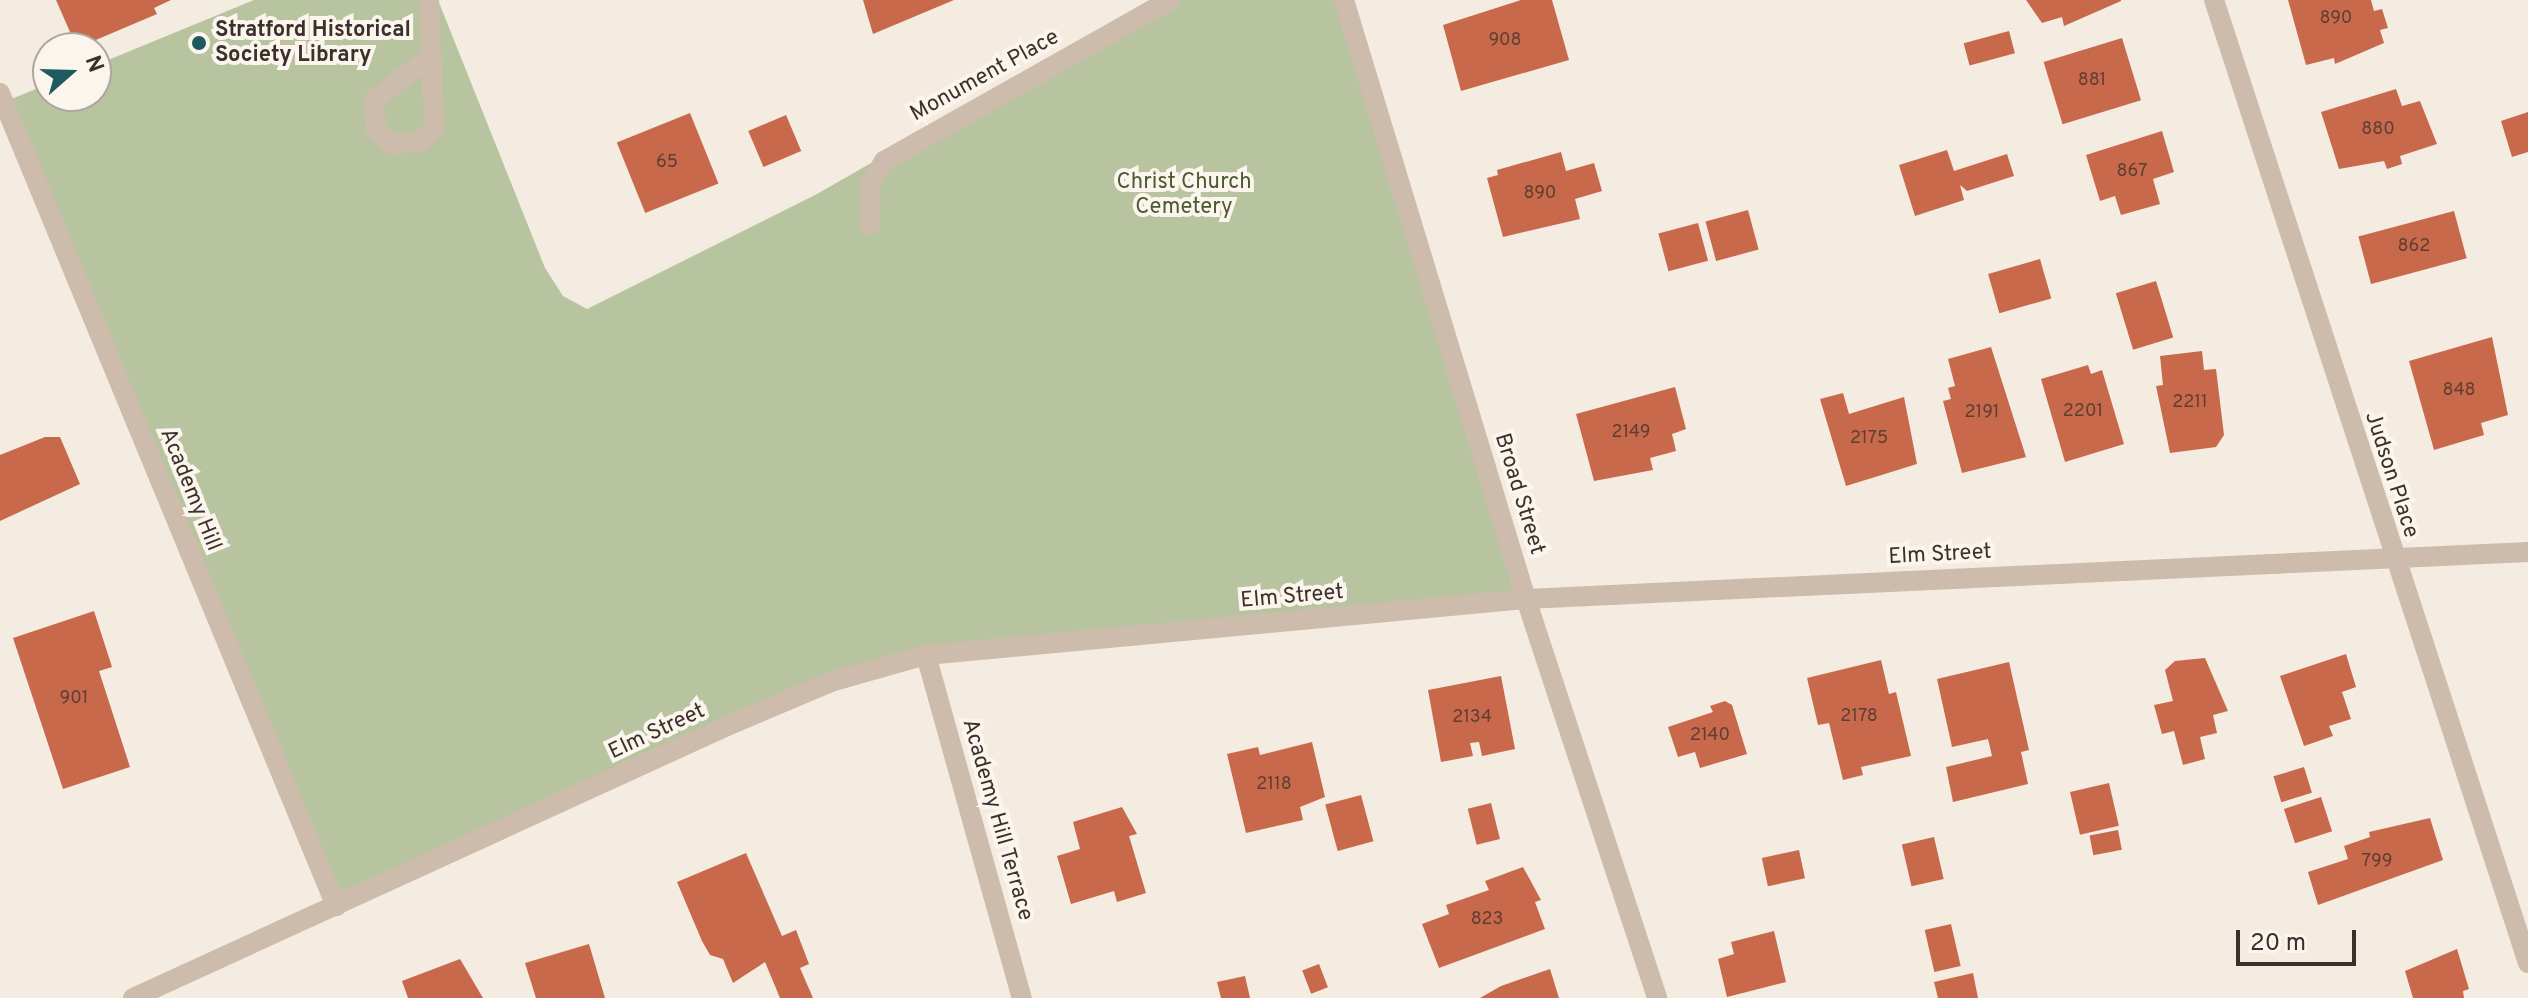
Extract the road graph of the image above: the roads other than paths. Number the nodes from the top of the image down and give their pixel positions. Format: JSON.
{"nodes":[{"id":1,"x":429,"y":0,"type":"edge"},
{"id":2,"x":1170,"y":0,"type":"edge"},
{"id":3,"x":1344,"y":0,"type":"edge"},
{"id":4,"x":2214,"y":0,"type":"edge"},
{"id":5,"x":430,"y":57,"type":"dead end"},
{"id":6,"x":0,"y":93,"type":"edge"},
{"id":7,"x":870,"y":225,"type":"dead end"},
{"id":8,"x":2528,"y":552,"type":"edge"},
{"id":9,"x":2392,"y":557,"type":"junction"},
{"id":10,"x":1526,"y":599,"type":"junction"},
{"id":11,"x":926,"y":655,"type":"junction"},
{"id":12,"x":336,"y":906,"type":"junction"},
{"id":13,"x":2528,"y":963,"type":"edge"},
{"id":14,"x":133,"y":998,"type":"edge"},
{"id":15,"x":1022,"y":998,"type":"edge"},
{"id":16,"x":1657,"y":998,"type":"edge"}],
"edges":[{"from":1,"to":5,"type":"street"},
{"from":2,"to":7,"type":"street","name":"Monument Place"},
{"from":3,"to":10,"type":"street","name":"Broad Street"},
{"from":4,"to":9,"type":"street","name":"Judson Place"},
{"from":6,"to":12,"type":"street","name":"Academy Hill"},
{"from":8,"to":9,"type":"street","name":"Elm Street"},
{"from":9,"to":10,"type":"street","name":"Elm Street"},
{"from":9,"to":13,"type":"street","name":"Judson Place"},
{"from":10,"to":11,"type":"street","name":"Elm Street"},
{"from":10,"to":16,"type":"street","name":"Broad Street"},
{"from":11,"to":12,"type":"street","name":"Elm Street"},
{"from":11,"to":15,"type":"street","name":"Academy Hill Terrace"},
{"from":12,"to":14,"type":"street","name":"Elm Street"}]}
